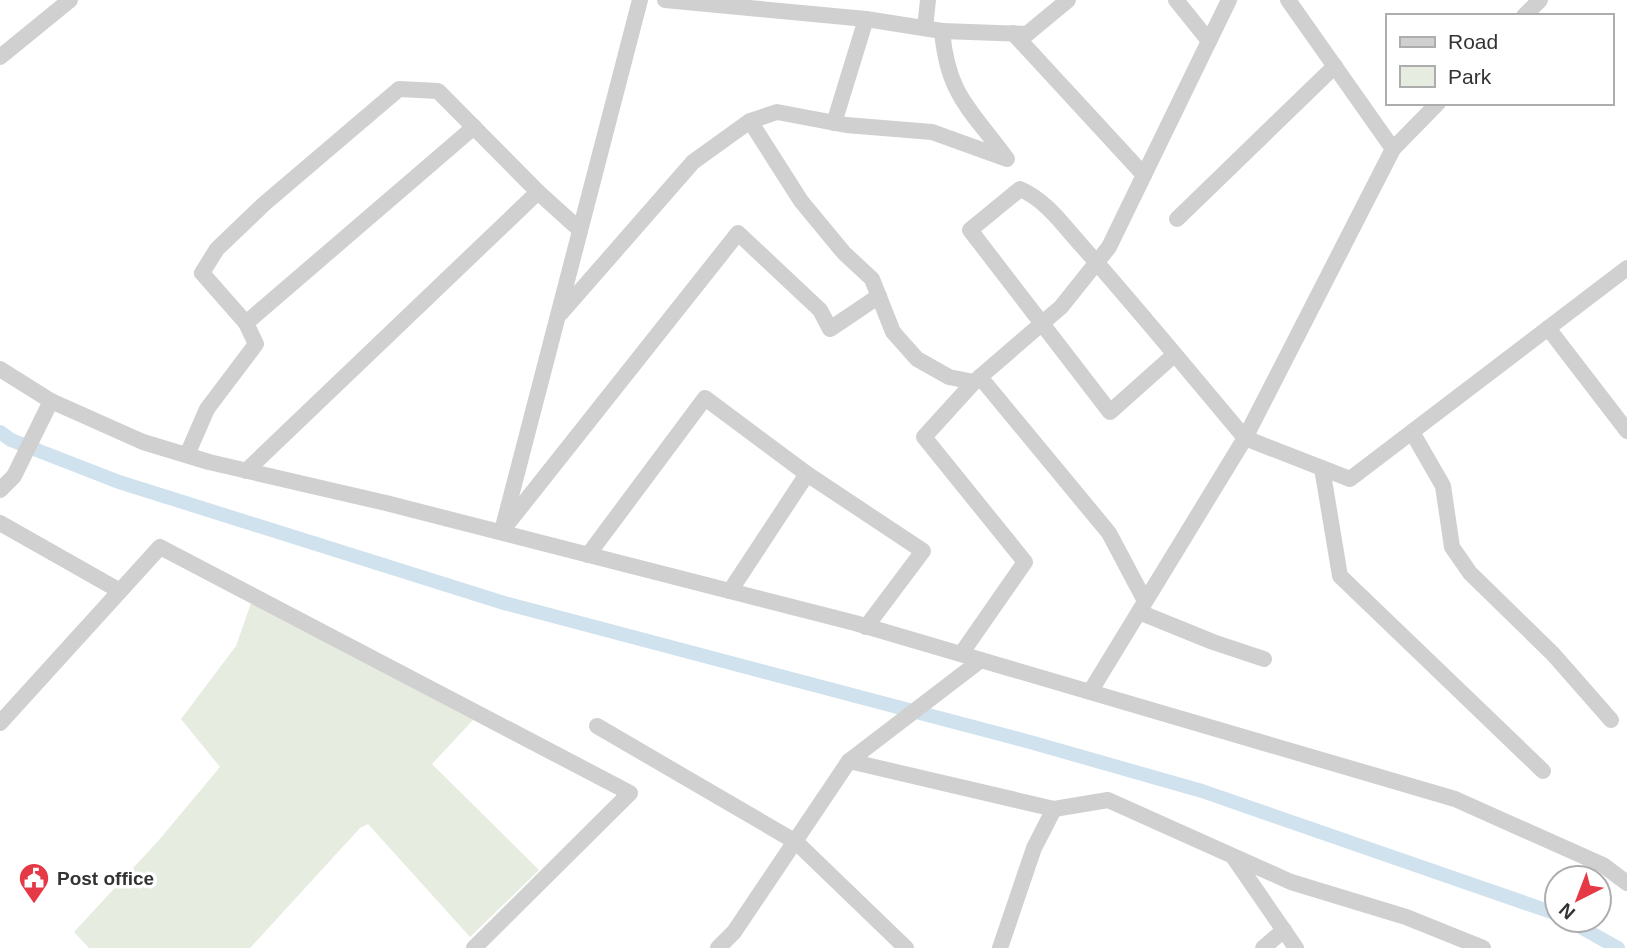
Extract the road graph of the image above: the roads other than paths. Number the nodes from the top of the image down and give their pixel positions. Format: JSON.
{"nodes":[{"id":1,"x":640,"y":0,"type":"edge"},
{"id":2,"x":665,"y":0,"type":"edge"},
{"id":3,"x":928,"y":0,"type":"edge"},
{"id":4,"x":1068,"y":0,"type":"edge"},
{"id":5,"x":1176,"y":0,"type":"edge"},
{"id":6,"x":1229,"y":0,"type":"edge"},
{"id":7,"x":1288,"y":0,"type":"edge"},
{"id":8,"x":1540,"y":0,"type":"edge"},
{"id":9,"x":64,"y":2,"type":"edge"},
{"id":10,"x":1526,"y":14,"type":"edge"},
{"id":11,"x":866,"y":19,"type":"junction"},
{"id":12,"x":925,"y":28,"type":"junction"},
{"id":13,"x":942,"y":30,"type":"junction"},
{"id":14,"x":1013,"y":33,"type":"junction"},
{"id":15,"x":1209,"y":41,"type":"junction"},
{"id":16,"x":1,"y":54,"type":"edge"},
{"id":17,"x":1335,"y":66,"type":"junction"},
{"id":18,"x":1436,"y":105,"type":"edge"},
{"id":19,"x":750,"y":121,"type":"junction"},
{"id":20,"x":834,"y":123,"type":"junction"},
{"id":21,"x":474,"y":127,"type":"junction"},
{"id":22,"x":1393,"y":149,"type":"junction"},
{"id":23,"x":1144,"y":174,"type":"junction"},
{"id":24,"x":538,"y":192,"type":"junction"},
{"id":25,"x":1177,"y":219,"type":"dead end"},
{"id":26,"x":580,"y":230,"type":"junction"},
{"id":27,"x":1097,"y":263,"type":"junction"},
{"id":28,"x":1627,"y":268,"type":"edge"},
{"id":29,"x":879,"y":296,"type":"junction"},
{"id":30,"x":557,"y":317,"type":"junction"},
{"id":31,"x":246,"y":323,"type":"junction"},
{"id":32,"x":1042,"y":323,"type":"junction"},
{"id":33,"x":1548,"y":328,"type":"junction"},
{"id":34,"x":1174,"y":355,"type":"junction"},
{"id":35,"x":0,"y":369,"type":"edge"},
{"id":36,"x":977,"y":379,"type":"junction"},
{"id":37,"x":51,"y":401,"type":"junction"},
{"id":38,"x":1627,"y":431,"type":"edge"},
{"id":39,"x":1412,"y":432,"type":"junction"},
{"id":40,"x":1245,"y":438,"type":"junction"},
{"id":41,"x":187,"y":455,"type":"junction"},
{"id":42,"x":1322,"y":468,"type":"junction"},
{"id":43,"x":7,"y":471,"type":"edge"},
{"id":44,"x":246,"y":471,"type":"junction"},
{"id":45,"x":807,"y":474,"type":"junction"},
{"id":46,"x":0,"y":490,"type":"edge"},
{"id":47,"x":0,"y":523,"type":"edge"},
{"id":48,"x":501,"y":532,"type":"junction"},
{"id":49,"x":588,"y":555,"type":"junction"},
{"id":50,"x":120,"y":591,"type":"junction"},
{"id":51,"x":730,"y":591,"type":"junction"},
{"id":52,"x":1142,"y":606,"type":"junction"},
{"id":53,"x":866,"y":627,"type":"junction"},
{"id":54,"x":961,"y":654,"type":"junction"},
{"id":55,"x":1264,"y":659,"type":"dead end"},
{"id":56,"x":981,"y":660,"type":"junction"},
{"id":57,"x":1090,"y":692,"type":"junction"},
{"id":58,"x":1611,"y":720,"type":"dead end"},
{"id":59,"x":0,"y":723,"type":"edge"},
{"id":60,"x":597,"y":726,"type":"dead end"},
{"id":61,"x":849,"y":761,"type":"junction"},
{"id":62,"x":1543,"y":771,"type":"dead end"},
{"id":63,"x":1054,"y":809,"type":"junction"},
{"id":64,"x":796,"y":842,"type":"junction"},
{"id":65,"x":1234,"y":857,"type":"junction"},
{"id":66,"x":1627,"y":883,"type":"edge"},
{"id":67,"x":1284,"y":930,"type":"junction"},
{"id":68,"x":474,"y":948,"type":"edge"},
{"id":69,"x":718,"y":948,"type":"edge"},
{"id":70,"x":906,"y":948,"type":"edge"},
{"id":71,"x":1000,"y":948,"type":"edge"},
{"id":72,"x":1263,"y":948,"type":"edge"},
{"id":73,"x":1296,"y":948,"type":"edge"},
{"id":74,"x":1483,"y":948,"type":"edge"}],
"edges":[{"from":1,"to":26,"type":"street"},
{"from":2,"to":11,"type":"street"},
{"from":3,"to":12,"type":"street"},
{"from":4,"to":14,"type":"street"},
{"from":5,"to":15,"type":"street"},
{"from":6,"to":15,"type":"street"},
{"from":7,"to":17,"type":"street"},
{"from":8,"to":10,"type":"street"},
{"from":9,"to":16,"type":"street"},
{"from":11,"to":12,"type":"street"},
{"from":11,"to":20,"type":"street"},
{"from":12,"to":13,"type":"street"},
{"from":13,"to":14,"type":"street"},
{"from":13,"to":20,"type":"street"},
{"from":14,"to":23,"type":"street"},
{"from":15,"to":23,"type":"street"},
{"from":17,"to":22,"type":"street"},
{"from":17,"to":25,"type":"street"},
{"from":18,"to":22,"type":"street"},
{"from":19,"to":20,"type":"street"},
{"from":19,"to":29,"type":"street"},
{"from":19,"to":30,"type":"street"},
{"from":21,"to":24,"type":"street"},
{"from":21,"to":31,"type":"street"},
{"from":21,"to":31,"type":"street"},
{"from":22,"to":40,"type":"street"},
{"from":23,"to":27,"type":"street"},
{"from":24,"to":26,"type":"street"},
{"from":24,"to":44,"type":"street"},
{"from":26,"to":30,"type":"street"},
{"from":27,"to":32,"type":"street"},
{"from":27,"to":32,"type":"street"},
{"from":27,"to":34,"type":"street"},
{"from":28,"to":33,"type":"street"},
{"from":29,"to":36,"type":"street"},
{"from":29,"to":48,"type":"street"},
{"from":30,"to":48,"type":"street"},
{"from":31,"to":41,"type":"street"},
{"from":32,"to":34,"type":"street"},
{"from":32,"to":36,"type":"street"},
{"from":33,"to":38,"type":"street"},
{"from":33,"to":39,"type":"street"},
{"from":34,"to":40,"type":"street"},
{"from":35,"to":37,"type":"street"},
{"from":36,"to":52,"type":"street"},
{"from":36,"to":54,"type":"street"},
{"from":37,"to":41,"type":"street"},
{"from":37,"to":43,"type":"street"},
{"from":39,"to":42,"type":"street"},
{"from":39,"to":58,"type":"street"},
{"from":40,"to":42,"type":"street"},
{"from":40,"to":52,"type":"street"},
{"from":41,"to":44,"type":"street"},
{"from":42,"to":62,"type":"street"},
{"from":43,"to":46,"type":"street"},
{"from":44,"to":48,"type":"street"},
{"from":45,"to":49,"type":"street"},
{"from":45,"to":51,"type":"street"},
{"from":45,"to":53,"type":"street"},
{"from":47,"to":50,"type":"street"},
{"from":48,"to":49,"type":"street"},
{"from":49,"to":51,"type":"street"},
{"from":50,"to":59,"type":"street"},
{"from":50,"to":68,"type":"street"},
{"from":51,"to":53,"type":"street"},
{"from":52,"to":55,"type":"street"},
{"from":52,"to":57,"type":"street"},
{"from":53,"to":54,"type":"street"},
{"from":54,"to":56,"type":"street"},
{"from":56,"to":57,"type":"street"},
{"from":56,"to":61,"type":"street"},
{"from":57,"to":66,"type":"street"},
{"from":60,"to":64,"type":"street"},
{"from":61,"to":63,"type":"street"},
{"from":61,"to":64,"type":"street"},
{"from":63,"to":65,"type":"street"},
{"from":63,"to":71,"type":"street"},
{"from":64,"to":69,"type":"street"},
{"from":64,"to":70,"type":"street"},
{"from":65,"to":67,"type":"street"},
{"from":65,"to":74,"type":"street"},
{"from":67,"to":72,"type":"street"},
{"from":67,"to":73,"type":"street"}]}
